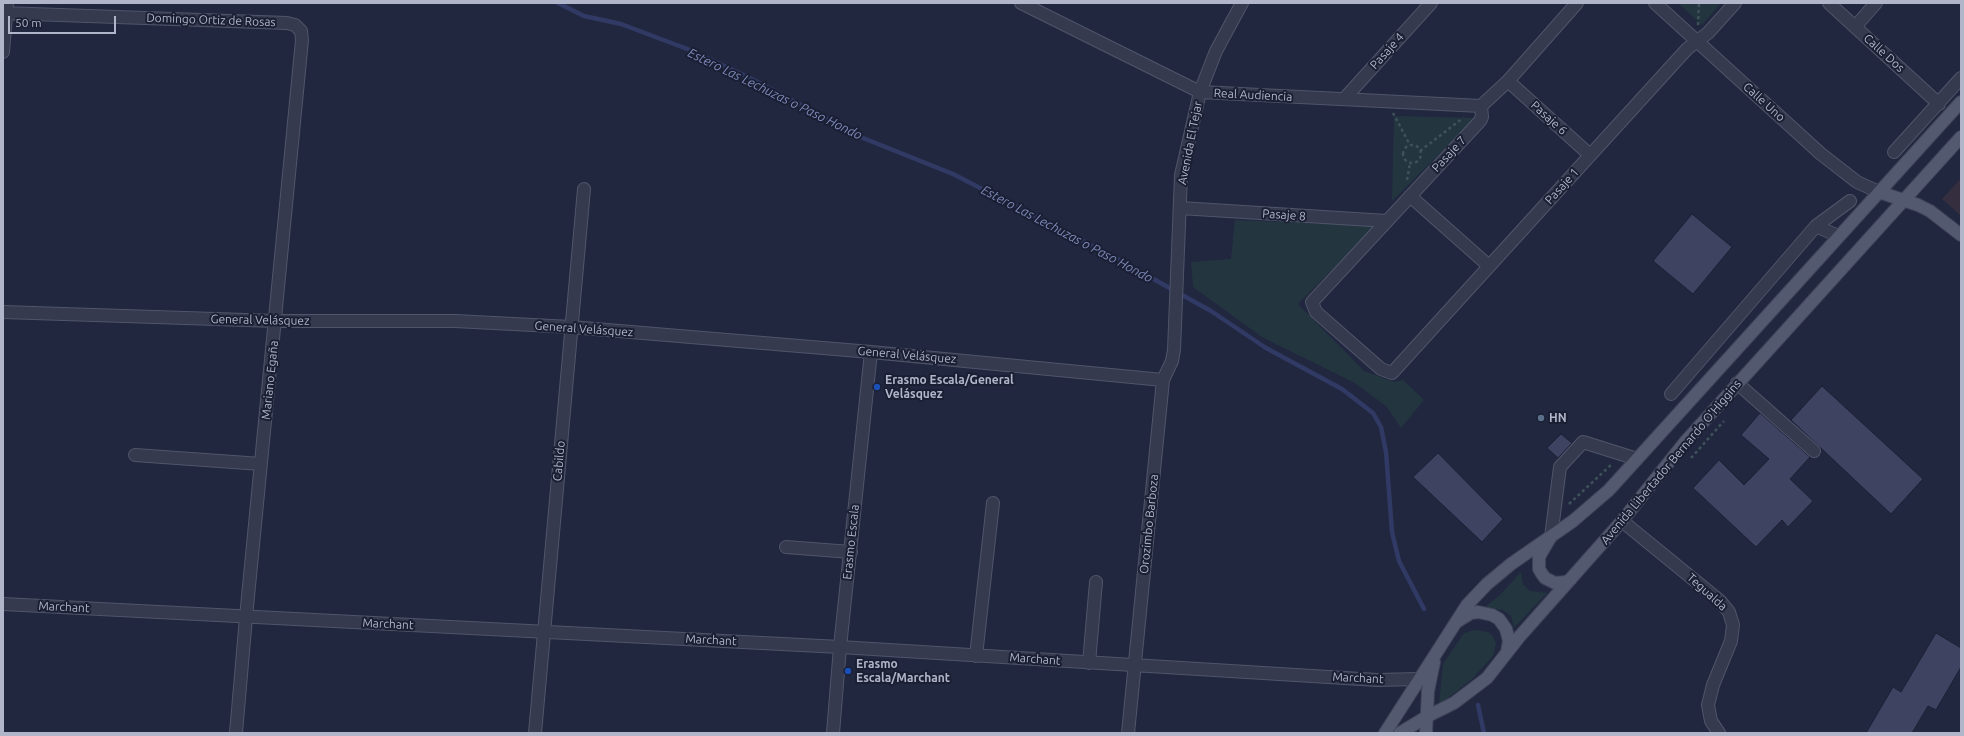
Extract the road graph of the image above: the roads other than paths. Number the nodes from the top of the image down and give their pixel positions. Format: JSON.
{"nodes":[{"id":1,"x":1021,"y":3,"type":"edge"},
{"id":2,"x":1242,"y":3,"type":"edge"},
{"id":3,"x":1431,"y":3,"type":"edge"},
{"id":4,"x":1577,"y":3,"type":"edge"},
{"id":5,"x":1655,"y":3,"type":"edge"},
{"id":6,"x":1735,"y":3,"type":"edge"},
{"id":7,"x":1829,"y":3,"type":"edge"},
{"id":8,"x":1876,"y":3,"type":"edge"},
{"id":9,"x":6,"y":10,"type":"edge"},
{"id":10,"x":1855,"y":27,"type":"junction"},
{"id":11,"x":299,"y":28,"type":"joint"},
{"id":12,"x":1697,"y":41,"type":"junction"},
{"id":13,"x":3,"y":52,"type":"edge"},
{"id":14,"x":1961,"y":78,"type":"edge"},
{"id":15,"x":1508,"y":81,"type":"junction"},
{"id":16,"x":1200,"y":92,"type":"junction"},
{"id":17,"x":1344,"y":99,"type":"junction"},
{"id":18,"x":1961,"y":102,"type":"edge"},
{"id":19,"x":1939,"y":104,"type":"junction"},
{"id":20,"x":1482,"y":111,"type":"junction"},
{"id":21,"x":1916,"y":130,"type":"junction"},
{"id":22,"x":1961,"y":137,"type":"edge"},
{"id":23,"x":1922,"y":144,"type":"junction"},
{"id":24,"x":1894,"y":152,"type":"dead end"},
{"id":25,"x":1590,"y":155,"type":"junction"},
{"id":26,"x":584,"y":189,"type":"dead end"},
{"id":27,"x":1880,"y":192,"type":"junction"},
{"id":28,"x":1410,"y":196,"type":"junction"},
{"id":29,"x":1903,"y":200,"type":"junction"},
{"id":30,"x":1850,"y":201,"type":"dead end"},
{"id":31,"x":1180,"y":208,"type":"junction"},
{"id":32,"x":1387,"y":222,"type":"junction"},
{"id":33,"x":1816,"y":226,"type":"junction"},
{"id":34,"x":1961,"y":234,"type":"edge"},
{"id":35,"x":1838,"y":236,"type":"junction"},
{"id":36,"x":1489,"y":266,"type":"junction"},
{"id":37,"x":3,"y":312,"type":"edge"},
{"id":38,"x":1177,"y":316,"type":"joint"},
{"id":39,"x":276,"y":321,"type":"junction"},
{"id":40,"x":572,"y":327,"type":"junction"},
{"id":41,"x":871,"y":352,"type":"junction"},
{"id":42,"x":1392,"y":373,"type":"joint"},
{"id":43,"x":1689,"y":374,"type":"junction"},
{"id":44,"x":1164,"y":380,"type":"junction"},
{"id":45,"x":1737,"y":383,"type":"junction"},
{"id":46,"x":1699,"y":389,"type":"junction"},
{"id":47,"x":1671,"y":394,"type":"dead end"},
{"id":48,"x":1814,"y":451,"type":"dead end"},
{"id":49,"x":135,"y":455,"type":"dead end"},
{"id":50,"x":1637,"y":459,"type":"junction"},
{"id":51,"x":261,"y":464,"type":"junction"},
{"id":52,"x":993,"y":503,"type":"dead end"},
{"id":53,"x":1622,"y":521,"type":"junction"},
{"id":54,"x":1551,"y":537,"type":"junction"},
{"id":55,"x":786,"y":547,"type":"dead end"},
{"id":56,"x":850,"y":552,"type":"junction"},
{"id":57,"x":1571,"y":579,"type":"junction"},
{"id":58,"x":1096,"y":582,"type":"dead end"},
{"id":59,"x":3,"y":604,"type":"edge"},
{"id":60,"x":246,"y":617,"type":"junction"},
{"id":61,"x":1455,"y":623,"type":"junction"},
{"id":62,"x":543,"y":632,"type":"junction"},
{"id":63,"x":840,"y":647,"type":"junction"},
{"id":64,"x":1439,"y":649,"type":"junction"},
{"id":65,"x":1506,"y":653,"type":"junction"},
{"id":66,"x":976,"y":656,"type":"junction"},
{"id":67,"x":1089,"y":663,"type":"junction"},
{"id":68,"x":1135,"y":666,"type":"junction"},
{"id":69,"x":1419,"y":678,"type":"junction"},
{"id":70,"x":1428,"y":716,"type":"junction"},
{"id":71,"x":236,"y":733,"type":"edge"},
{"id":72,"x":535,"y":733,"type":"edge"},
{"id":73,"x":833,"y":733,"type":"edge"},
{"id":74,"x":1128,"y":733,"type":"edge"},
{"id":75,"x":1385,"y":733,"type":"edge"},
{"id":76,"x":1400,"y":733,"type":"edge"},
{"id":77,"x":1426,"y":733,"type":"edge"},
{"id":78,"x":1719,"y":733,"type":"edge"}],
"edges":[{"from":1,"to":16,"type":"street","name":"Real Audiencia"},
{"from":2,"to":16,"type":"street","name":"Avenida El Tejar"},
{"from":3,"to":17,"type":"street","name":"Pasaje 4"},
{"from":4,"to":15,"type":"street","name":"Pasaje 7"},
{"from":5,"to":12,"type":"street","name":"Calle Uno"},
{"from":6,"to":12,"type":"street","name":"Pasaje 1"},
{"from":7,"to":10,"type":"street","name":"Calle Dos"},
{"from":8,"to":10,"type":"street"},
{"from":9,"to":11,"type":"street","name":"Domingo Ortiz de Rosas"},
{"from":9,"to":13,"type":"street"},
{"from":10,"to":19,"type":"street","name":"Calle Dos"},
{"from":11,"to":39,"type":"street","name":"Mariano Egaña"},
{"from":12,"to":25,"type":"street","name":"Pasaje 1"},
{"from":12,"to":27,"type":"street","name":"Calle Uno"},
{"from":14,"to":19,"type":"street"},
{"from":15,"to":20,"type":"street","name":"Pasaje 7"},
{"from":15,"to":25,"type":"street","name":"Pasaje 6"},
{"from":16,"to":17,"type":"street","name":"Real Audiencia"},
{"from":16,"to":31,"type":"street","name":"Avenida El Tejar"},
{"from":17,"to":20,"type":"street","name":"Real Audiencia"},
{"from":18,"to":23,"type":"main road","name":"Avenida Libertador Bernardo O'Higgins"},
{"from":19,"to":21,"type":"street"},
{"from":20,"to":28,"type":"street","name":"Pasaje 7"},
{"from":21,"to":23,"type":"street"},
{"from":21,"to":24,"type":"street"},
{"from":22,"to":29,"type":"main road","name":"Avenida Libertador Bernardo O'Higgins"},
{"from":23,"to":27,"type":"main road","name":"Avenida Libertador Bernardo O'Higgins"},
{"from":25,"to":36,"type":"street","name":"Pasaje 1"},
{"from":26,"to":40,"type":"street","name":"Cabildo"},
{"from":27,"to":29,"type":"main road"},
{"from":27,"to":35,"type":"main road","name":"Avenida Libertador Bernardo O'Higgins"},
{"from":28,"to":32,"type":"street","name":"Pasaje 7"},
{"from":28,"to":36,"type":"street"},
{"from":29,"to":34,"type":"main road"},
{"from":29,"to":45,"type":"main road","name":"Avenida Libertador Bernardo O'Higgins"},
{"from":30,"to":33,"type":"street"},
{"from":31,"to":32,"type":"street","name":"Pasaje 8"},
{"from":31,"to":38,"type":"street","name":"Avenida El Tejar"},
{"from":32,"to":42,"type":"street","name":"Pasaje 7"},
{"from":33,"to":35,"type":"street"},
{"from":33,"to":43,"type":"street"},
{"from":35,"to":46,"type":"main road","name":"Avenida Libertador Bernardo O'Higgins"},
{"from":36,"to":42,"type":"street","name":"Pasaje 1"},
{"from":37,"to":39,"type":"street","name":"General Velásquez"},
{"from":38,"to":44,"type":"street","name":"Orozimbo Barboza"},
{"from":39,"to":40,"type":"street","name":"General Velásquez"},
{"from":39,"to":51,"type":"street","name":"Mariano Egaña"},
{"from":40,"to":41,"type":"street","name":"General Velásquez"},
{"from":40,"to":62,"type":"street","name":"Cabildo"},
{"from":41,"to":44,"type":"street","name":"General Velásquez"},
{"from":41,"to":56,"type":"street","name":"Erasmo Escala"},
{"from":43,"to":46,"type":"street"},
{"from":43,"to":47,"type":"street"},
{"from":44,"to":68,"type":"street","name":"Orozimbo Barboza"},
{"from":45,"to":48,"type":"street"},
{"from":45,"to":53,"type":"main road","name":"Avenida Libertador Bernardo O'Higgins"},
{"from":46,"to":50,"type":"main road","name":"Avenida Libertador Bernardo O'Higgins"},
{"from":49,"to":51,"type":"street"},
{"from":50,"to":54,"type":"main road","name":"Avenida Libertador Bernardo O'Higgins"},
{"from":50,"to":54,"type":"street"},
{"from":51,"to":60,"type":"street","name":"Mariano Egaña"},
{"from":52,"to":66,"type":"street"},
{"from":53,"to":57,"type":"main road","name":"Avenida Libertador Bernardo O'Higgins"},
{"from":53,"to":78,"type":"street","name":"Tegualda"},
{"from":54,"to":57,"type":"main road"},
{"from":54,"to":61,"type":"main road","name":"Avenida Libertador Bernardo O'Higgins"},
{"from":55,"to":56,"type":"street"},
{"from":56,"to":63,"type":"street","name":"Erasmo Escala"},
{"from":57,"to":65,"type":"main road","name":"Avenida Libertador Bernardo O'Higgins"},
{"from":58,"to":67,"type":"street"},
{"from":59,"to":60,"type":"street","name":"Marchant"},
{"from":60,"to":62,"type":"street","name":"Marchant"},
{"from":60,"to":71,"type":"street","name":"Mariano Egaña"},
{"from":61,"to":64,"type":"main road","name":"Avenida Libertador Bernardo O'Higgins"},
{"from":61,"to":65,"type":"main road"},
{"from":62,"to":63,"type":"street","name":"Marchant"},
{"from":62,"to":72,"type":"street","name":"Cabildo"},
{"from":63,"to":66,"type":"street","name":"Marchant"},
{"from":63,"to":73,"type":"street","name":"Erasmo Escala"},
{"from":64,"to":69,"type":"main road","name":"Avenida Libertador Bernardo O'Higgins"},
{"from":64,"to":70,"type":"main road"},
{"from":65,"to":70,"type":"main road","name":"Avenida Libertador Bernardo O'Higgins"},
{"from":66,"to":67,"type":"street","name":"Marchant"},
{"from":67,"to":68,"type":"street","name":"Marchant"},
{"from":68,"to":69,"type":"street","name":"Marchant"},
{"from":68,"to":74,"type":"street","name":"Orozimbo Barboza"},
{"from":69,"to":75,"type":"main road","name":"Avenida Libertador Bernardo O'Higgins"},
{"from":70,"to":76,"type":"main road","name":"Avenida Libertador Bernardo O'Higgins"},
{"from":70,"to":77,"type":"main road"}]}
